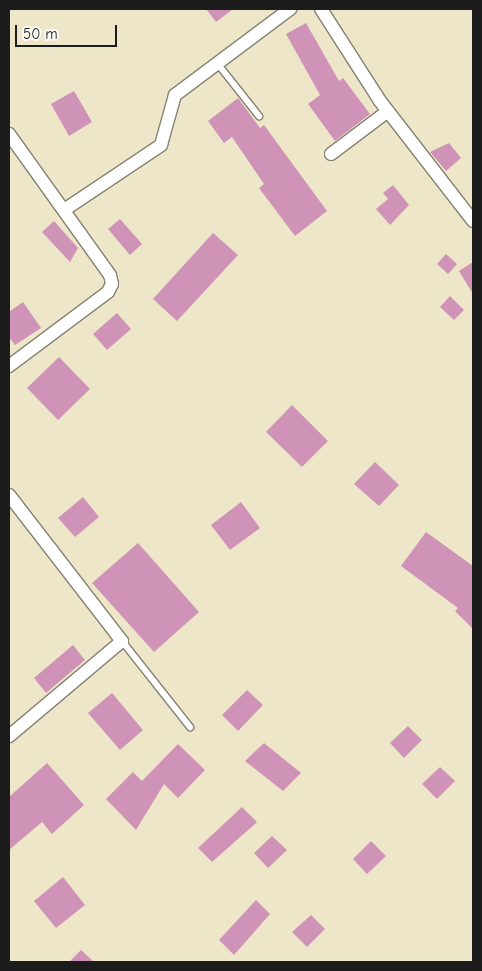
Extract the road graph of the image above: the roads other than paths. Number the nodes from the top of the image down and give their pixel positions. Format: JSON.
{"nodes":[{"id":1,"x":290,"y":9,"type":"edge"},
{"id":2,"x":320,"y":9,"type":"edge"},
{"id":3,"x":216,"y":62,"type":"junction"},
{"id":4,"x":388,"y":111,"type":"junction"},
{"id":5,"x":259,"y":116,"type":"dead end"},
{"id":6,"x":9,"y":134,"type":"edge"},
{"id":7,"x":331,"y":154,"type":"dead end"},
{"id":8,"x":64,"y":210,"type":"junction"},
{"id":9,"x":473,"y":221,"type":"edge"},
{"id":10,"x":9,"y":366,"type":"edge"},
{"id":11,"x":9,"y":495,"type":"edge"},
{"id":12,"x":122,"y":642,"type":"junction"},
{"id":13,"x":190,"y":727,"type":"dead end"},
{"id":14,"x":9,"y":736,"type":"edge"}],
"edges":[{"from":1,"to":3,"type":"street"},
{"from":2,"to":4,"type":"street"},
{"from":3,"to":5,"type":"lane"},
{"from":3,"to":8,"type":"street"},
{"from":4,"to":7,"type":"street"},
{"from":4,"to":9,"type":"street"},
{"from":6,"to":8,"type":"street"},
{"from":8,"to":10,"type":"street"},
{"from":11,"to":12,"type":"street"},
{"from":12,"to":13,"type":"lane"},
{"from":12,"to":14,"type":"street"}]}
